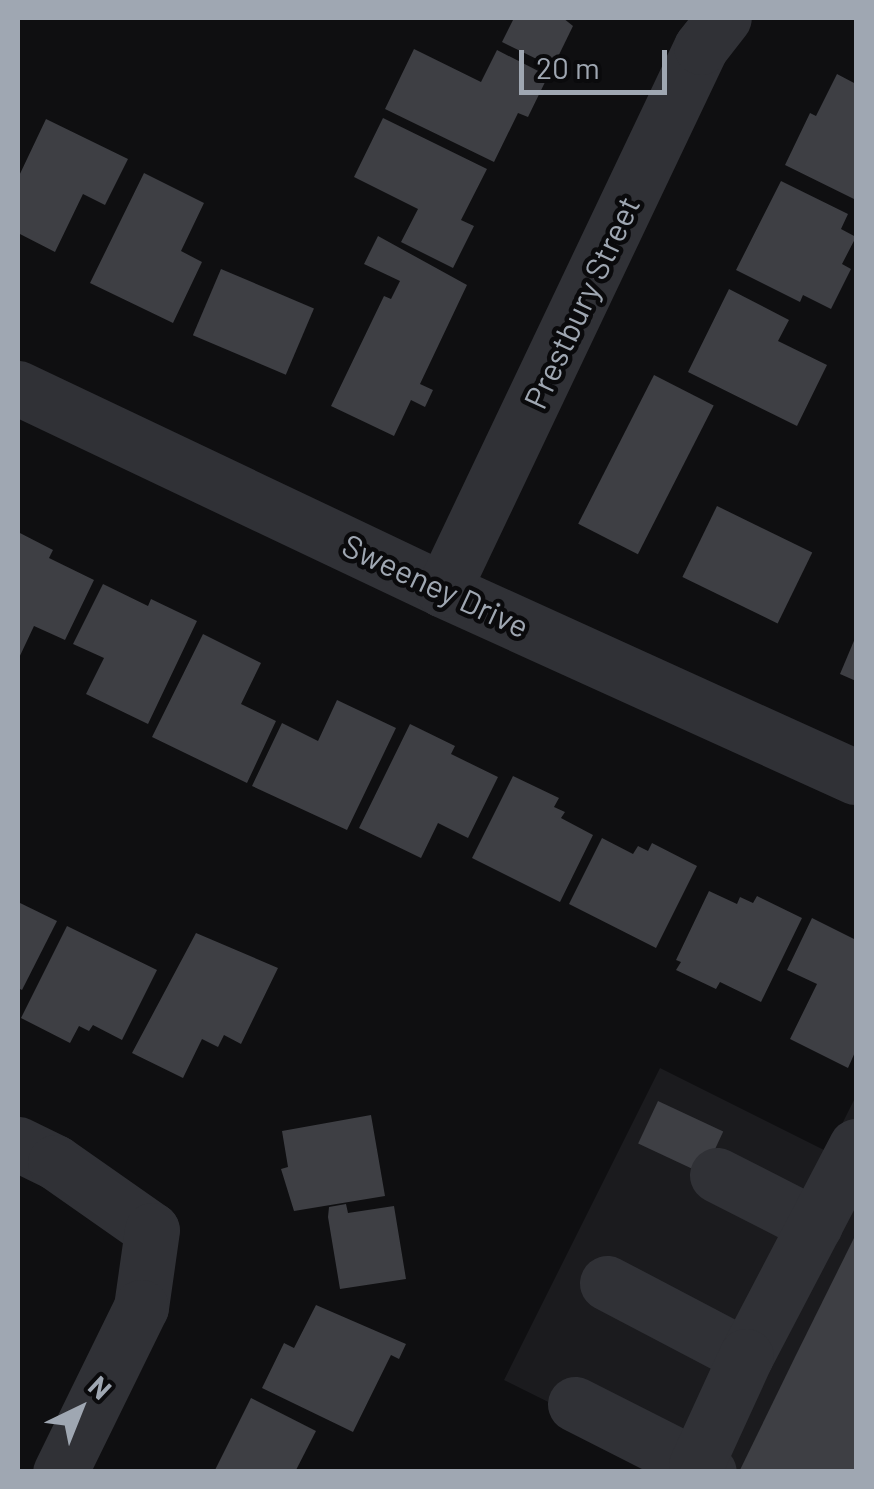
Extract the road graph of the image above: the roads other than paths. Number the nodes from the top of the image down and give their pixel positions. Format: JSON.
{"nodes":[{"id":1,"x":724,"y":18,"type":"edge"},
{"id":2,"x":18,"y":388,"type":"edge"},
{"id":3,"x":443,"y":590,"type":"junction"},
{"id":4,"x":856,"y":777,"type":"edge"},
{"id":5,"x":18,"y":1144,"type":"edge"},
{"id":6,"x":856,"y":1146,"type":"edge"},
{"id":7,"x":717,"y":1175,"type":"dead end"},
{"id":8,"x":815,"y":1225,"type":"junction"},
{"id":9,"x":607,"y":1283,"type":"dead end"},
{"id":10,"x":746,"y":1356,"type":"junction"},
{"id":11,"x":575,"y":1404,"type":"dead end"},
{"id":12,"x":702,"y":1468,"type":"edge"},
{"id":13,"x":60,"y":1472,"type":"edge"}],
"edges":[{"from":1,"to":3,"type":"street","name":"Prestbury Street"},
{"from":2,"to":3,"type":"street","name":"Sweeney Drive"},
{"from":3,"to":4,"type":"street","name":"Sweeney Drive"},
{"from":5,"to":13,"type":"street"},
{"from":6,"to":8,"type":"street"},
{"from":7,"to":8,"type":"street"},
{"from":8,"to":10,"type":"street"},
{"from":9,"to":10,"type":"street"},
{"from":10,"to":12,"type":"street"},
{"from":11,"to":12,"type":"street"}]}
